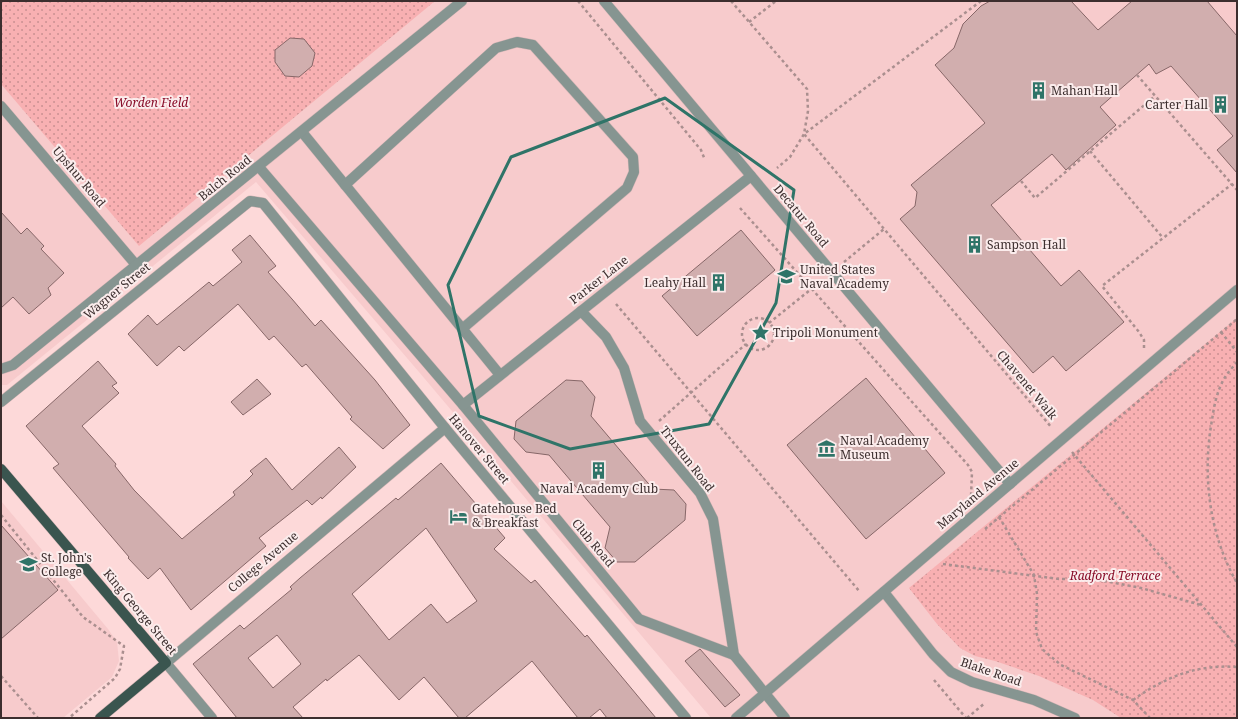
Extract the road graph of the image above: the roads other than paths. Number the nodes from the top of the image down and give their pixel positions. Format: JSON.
{"nodes":[{"id":1,"x":462,"y":1,"type":"edge"},
{"id":2,"x":604,"y":1,"type":"edge"},
{"id":3,"x":1,"y":106,"type":"edge"},
{"id":4,"x":302,"y":132,"type":"junction"},
{"id":5,"x":259,"y":166,"type":"junction"},
{"id":6,"x":751,"y":176,"type":"junction"},
{"id":7,"x":345,"y":185,"type":"junction"},
{"id":8,"x":250,"y":200,"type":"joint"},
{"id":9,"x":137,"y":266,"type":"junction"},
{"id":10,"x":1237,"y":290,"type":"edge"},
{"id":11,"x":581,"y":311,"type":"junction"},
{"id":12,"x":462,"y":329,"type":"junction"},
{"id":13,"x":1,"y":370,"type":"edge"},
{"id":14,"x":500,"y":376,"type":"junction"},
{"id":15,"x":1,"y":402,"type":"edge"},
{"id":16,"x":463,"y":405,"type":"junction"},
{"id":17,"x":445,"y":428,"type":"junction"},
{"id":18,"x":1,"y":469,"type":"edge"},
{"id":19,"x":1010,"y":484,"type":"junction"},
{"id":20,"x":884,"y":592,"type":"junction"},
{"id":21,"x":734,"y":655,"type":"junction"},
{"id":22,"x":166,"y":663,"type":"junction"},
{"id":23,"x":765,"y":693,"type":"junction"},
{"id":24,"x":100,"y":718,"type":"edge"},
{"id":25,"x":212,"y":718,"type":"edge"},
{"id":26,"x":686,"y":718,"type":"edge"},
{"id":27,"x":736,"y":718,"type":"edge"},
{"id":28,"x":785,"y":718,"type":"edge"},
{"id":29,"x":1075,"y":718,"type":"edge"}],
"edges":[{"from":1,"to":4,"type":"street","name":"Balch Road"},
{"from":2,"to":6,"type":"street","name":"Decatur Road"},
{"from":3,"to":9,"type":"street","name":"Upshur Road"},
{"from":4,"to":5,"type":"street","name":"Balch Road"},
{"from":4,"to":7,"type":"street"},
{"from":5,"to":9,"type":"street","name":"Balch Road"},
{"from":5,"to":16,"type":"street","name":"Club Road"},
{"from":6,"to":11,"type":"street","name":"Parker Lane"},
{"from":6,"to":19,"type":"street","name":"Decatur Road"},
{"from":7,"to":12,"type":"street"},
{"from":7,"to":12,"type":"street"},
{"from":8,"to":15,"type":"street","name":"Wagner Street"},
{"from":8,"to":17,"type":"street","name":"Hanover Street"},
{"from":9,"to":13,"type":"street","name":"Balch Road"},
{"from":10,"to":19,"type":"street","name":"Maryland Avenue"},
{"from":11,"to":14,"type":"street","name":"Parker Lane"},
{"from":11,"to":21,"type":"street","name":"Truxtun Road"},
{"from":12,"to":14,"type":"street"},
{"from":14,"to":16,"type":"street","name":"Parker Lane"},
{"from":16,"to":21,"type":"street","name":"Club Road"},
{"from":17,"to":22,"type":"street","name":"College Avenue"},
{"from":17,"to":26,"type":"street","name":"Hanover Street"},
{"from":18,"to":22,"type":"main road","name":"King George Street"},
{"from":19,"to":20,"type":"street","name":"Maryland Avenue"},
{"from":20,"to":23,"type":"street","name":"Maryland Avenue"},
{"from":20,"to":29,"type":"street","name":"Blake Road"},
{"from":21,"to":23,"type":"street"},
{"from":22,"to":24,"type":"main road","name":"College Avenue"},
{"from":22,"to":25,"type":"street","name":"King George Street"},
{"from":23,"to":27,"type":"street","name":"Maryland Avenue"},
{"from":23,"to":28,"type":"street"}]}
